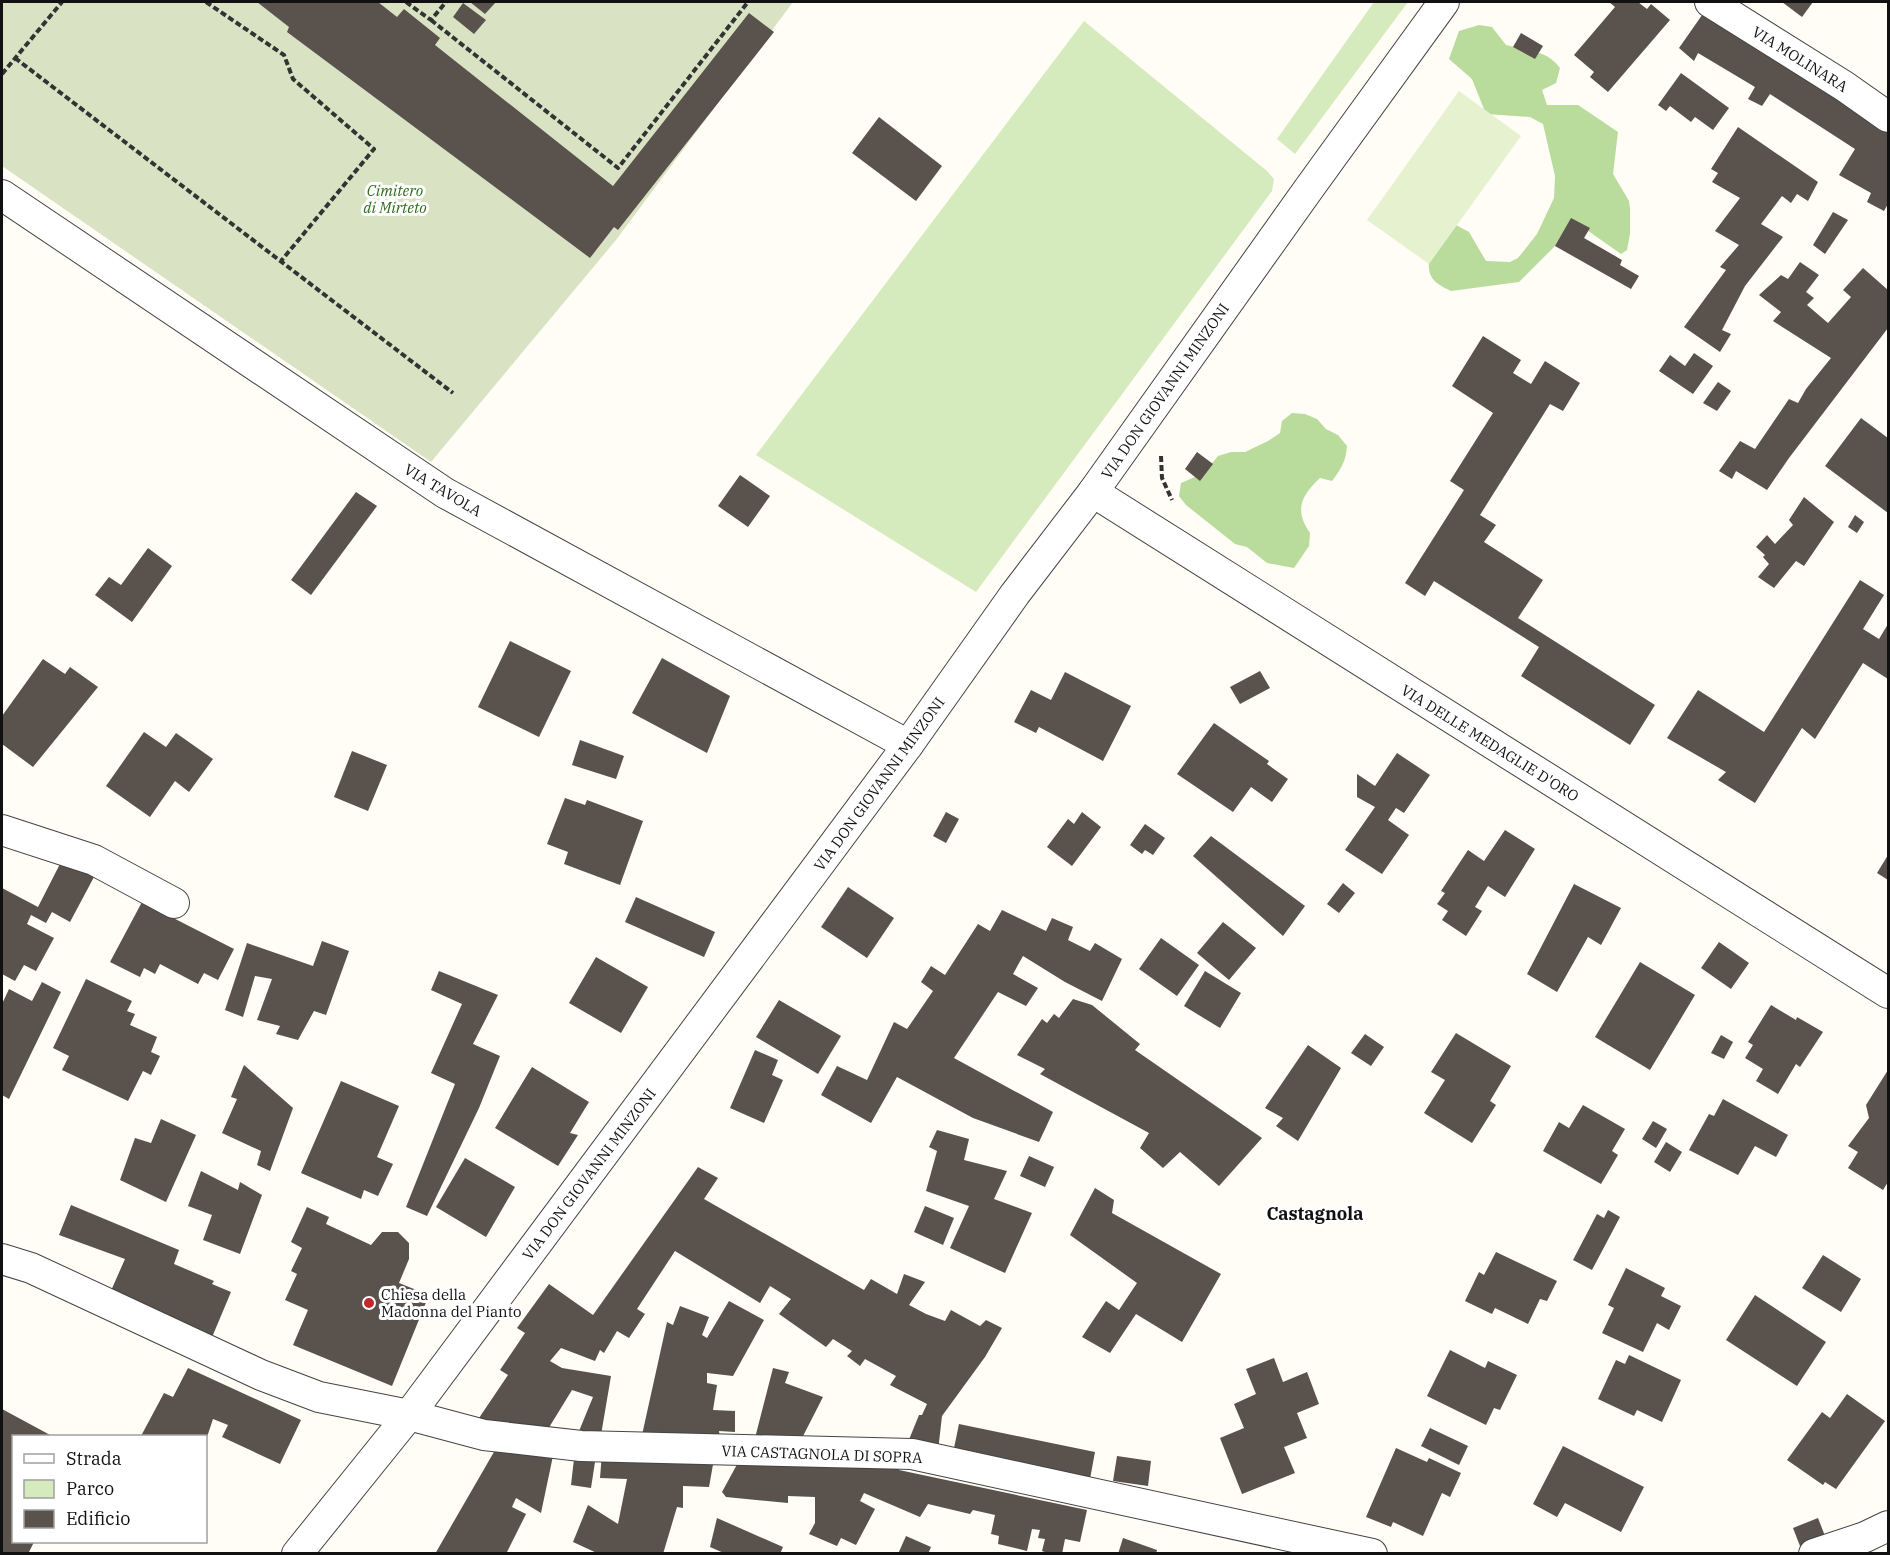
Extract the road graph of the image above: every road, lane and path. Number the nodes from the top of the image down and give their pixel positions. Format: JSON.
{"nodes":[{"id":1,"x":62,"y":2,"type":"edge"},
{"id":2,"x":206,"y":2,"type":"edge"},
{"id":3,"x":406,"y":2,"type":"edge"},
{"id":4,"x":446,"y":2,"type":"edge"},
{"id":5,"x":748,"y":2,"type":"edge"},
{"id":6,"x":1444,"y":2,"type":"edge"},
{"id":7,"x":1710,"y":2,"type":"edge"},
{"id":8,"x":431,"y":20,"type":"junction"},
{"id":9,"x":15,"y":58,"type":"junction"},
{"id":10,"x":2,"y":74,"type":"edge"},
{"id":11,"x":1888,"y":117,"type":"edge"},
{"id":12,"x":2,"y":195,"type":"edge"},
{"id":13,"x":281,"y":261,"type":"junction"},
{"id":14,"x":453,"y":393,"type":"dead end"},
{"id":15,"x":1164,"y":447,"type":"dead end"},
{"id":16,"x":1093,"y":492,"type":"junction"},
{"id":17,"x":1177,"y":504,"type":"dead end"},
{"id":18,"x":909,"y":745,"type":"junction"},
{"id":19,"x":2,"y":830,"type":"edge"},
{"id":20,"x":174,"y":903,"type":"dead end"},
{"id":21,"x":1888,"y":993,"type":"edge"},
{"id":22,"x":2,"y":1258,"type":"edge"},
{"id":23,"x":409,"y":1415,"type":"junction"},
{"id":24,"x":1888,"y":1526,"type":"edge"},
{"id":25,"x":297,"y":1554,"type":"edge"},
{"id":26,"x":1372,"y":1554,"type":"edge"},
{"id":27,"x":1815,"y":1554,"type":"edge"}],
"edges":[{"from":1,"to":9,"type":"path"},
{"from":2,"to":13,"type":"path"},
{"from":3,"to":8,"type":"path"},
{"from":4,"to":8,"type":"path"},
{"from":5,"to":8,"type":"path"},
{"from":6,"to":16,"type":"street","name":"VIA DON GIOVANNI MINZONI"},
{"from":7,"to":11,"type":"street","name":"VIA MOLINARA"},
{"from":9,"to":10,"type":"path"},
{"from":9,"to":13,"type":"path"},
{"from":12,"to":18,"type":"street","name":"VIA TAVOLA"},
{"from":13,"to":14,"type":"path"},
{"from":15,"to":17,"type":"path"},
{"from":16,"to":18,"type":"street","name":"VIA DON GIOVANNI MINZONI"},
{"from":16,"to":21,"type":"street","name":"VIA DELLE MEDAGLIE D'ORO"},
{"from":18,"to":23,"type":"street","name":"VIA DON GIOVANNI MINZONI"},
{"from":19,"to":20,"type":"street"},
{"from":22,"to":23,"type":"street","name":"VIA CASTAGNOLA DI SOPRA"},
{"from":23,"to":25,"type":"street","name":"VIA DON GIOVANNI MINZONI"},
{"from":23,"to":26,"type":"street","name":"VIA CASTAGNOLA DI SOPRA"},
{"from":24,"to":27,"type":"street"}]}
